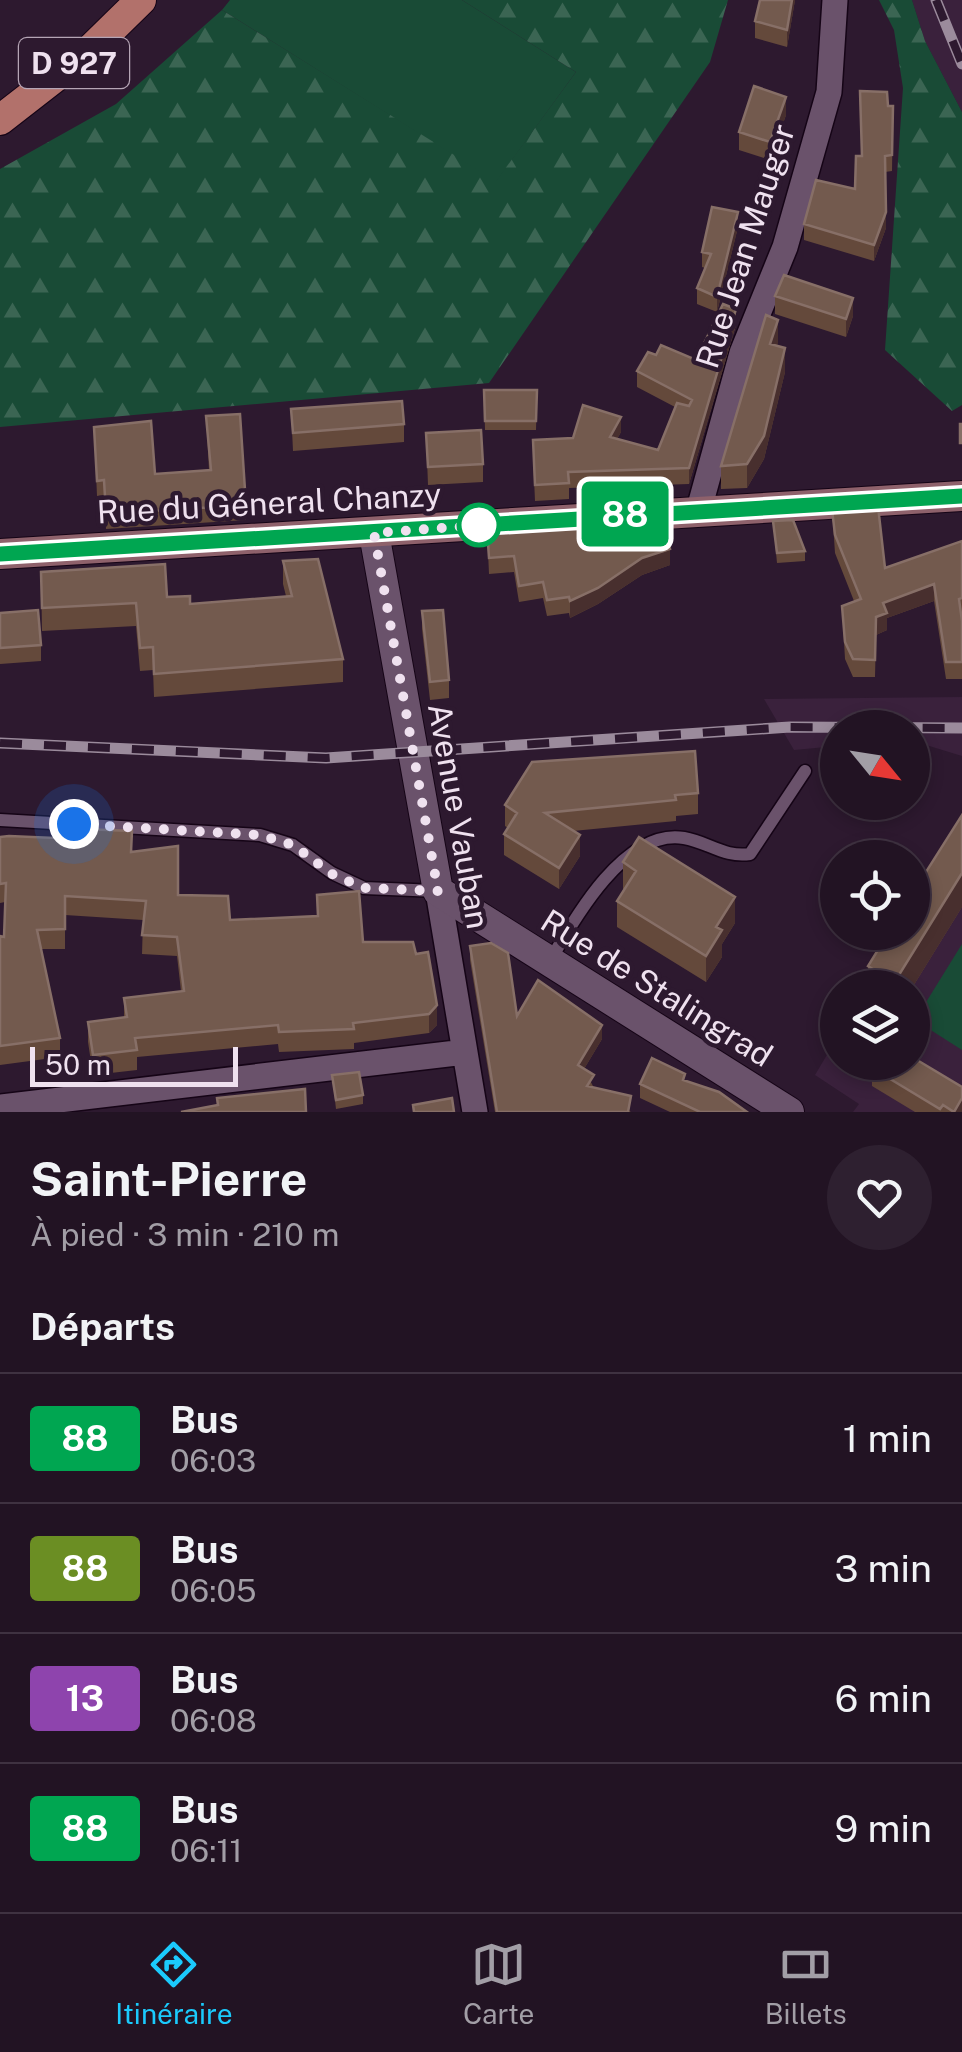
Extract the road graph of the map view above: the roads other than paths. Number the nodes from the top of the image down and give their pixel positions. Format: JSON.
{"nodes":[{"id":1,"x":114,"y":0,"type":"edge"},
{"id":2,"x":141,"y":0,"type":"edge"},
{"id":3,"x":835,"y":0,"type":"edge"},
{"id":4,"x":0,"y":96,"type":"edge"},
{"id":5,"x":0,"y":120,"type":"edge"},
{"id":6,"x":962,"y":496,"type":"edge"},
{"id":7,"x":699,"y":509,"type":"junction"},
{"id":8,"x":374,"y":533,"type":"junction"},
{"id":9,"x":0,"y":554,"type":"edge"},
{"id":10,"x":805,"y":771,"type":"dead end"},
{"id":11,"x":0,"y":820,"type":"edge"},
{"id":12,"x":438,"y":891,"type":"junction"},
{"id":13,"x":550,"y":961,"type":"junction"},
{"id":14,"x":465,"y":1052,"type":"junction"},
{"id":15,"x":109,"y":1103,"type":"edge"},
{"id":16,"x":0,"y":1107,"type":"edge"},
{"id":17,"x":475,"y":1112,"type":"edge"},
{"id":18,"x":789,"y":1112,"type":"edge"}],
"edges":[{"from":1,"to":4,"type":"main road","number":"D 927"},
{"from":2,"to":5,"type":"main road","number":"D 927"},
{"from":3,"to":7,"type":"street","name":"Rue Jean Mauger"},
{"from":6,"to":7,"type":"main road","name":"Rue du Géneral Chanzy"},
{"from":7,"to":8,"type":"main road","name":"Rue du Géneral Chanzy"},
{"from":8,"to":9,"type":"main road","name":"Rue du Géneral Chanzy"},
{"from":8,"to":12,"type":"street","name":"Avenue Vauban"},
{"from":10,"to":13,"type":"lane"},
{"from":11,"to":12,"type":"lane"},
{"from":12,"to":13,"type":"street","name":"Rue de Stalingrad"},
{"from":12,"to":14,"type":"street","name":"Avenue Vauban"},
{"from":13,"to":18,"type":"street","name":"Rue de Stalingrad"},
{"from":14,"to":15,"type":"street"},
{"from":14,"to":17,"type":"street","name":"Avenue Vauban"},
{"from":15,"to":16,"type":"street"}]}
